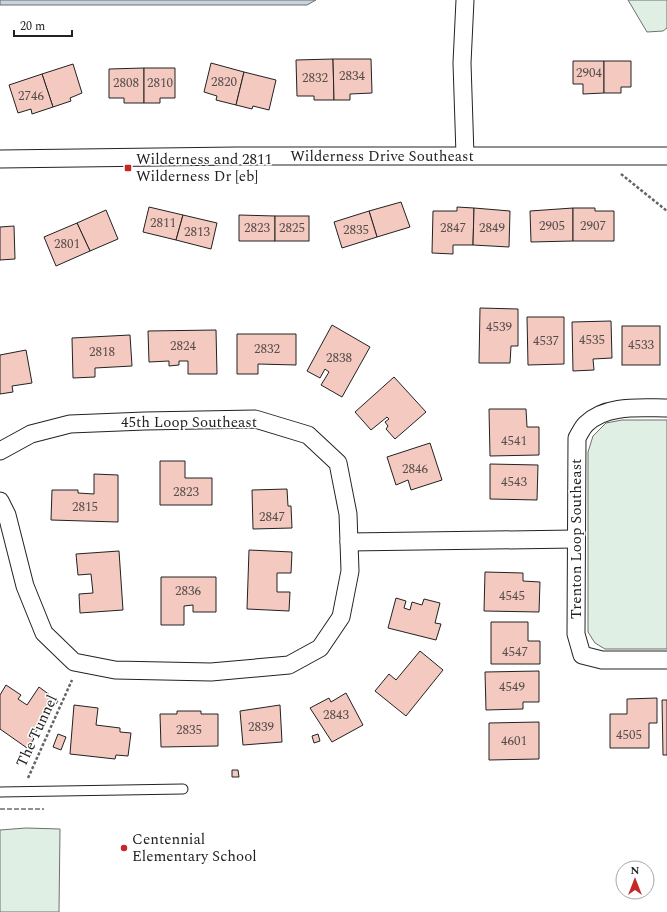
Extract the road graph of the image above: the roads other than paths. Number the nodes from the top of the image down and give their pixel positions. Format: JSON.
{"nodes":[{"id":1,"x":465,"y":0,"type":"edge"},
{"id":2,"x":465,"y":155,"type":"junction"},
{"id":3,"x":667,"y":156,"type":"edge"},
{"id":4,"x":0,"y":159,"type":"edge"},
{"id":5,"x":667,"y":408,"type":"edge"},
{"id":6,"x":0,"y":451,"type":"edge"},
{"id":7,"x":0,"y":501,"type":"edge"},
{"id":8,"x":575,"y":539,"type":"junction"},
{"id":9,"x":349,"y":542,"type":"junction"},
{"id":10,"x":667,"y":660,"type":"edge"},
{"id":11,"x":183,"y":788,"type":"dead end"},
{"id":12,"x":0,"y":792,"type":"edge"}],
"edges":[{"from":1,"to":2,"type":"street"},
{"from":2,"to":3,"type":"street","name":"Wilderness Drive Southeast"},
{"from":2,"to":4,"type":"street","name":"Wilderness Drive Southeast"},
{"from":5,"to":8,"type":"street","name":"Trenton Loop Southeast"},
{"from":6,"to":9,"type":"street","name":"45th Loop Southeast"},
{"from":7,"to":9,"type":"street","name":"45th Loop Southeast"},
{"from":8,"to":9,"type":"street"},
{"from":8,"to":10,"type":"street","name":"Trenton Loop Southeast"},
{"from":11,"to":12,"type":"lane"}]}
